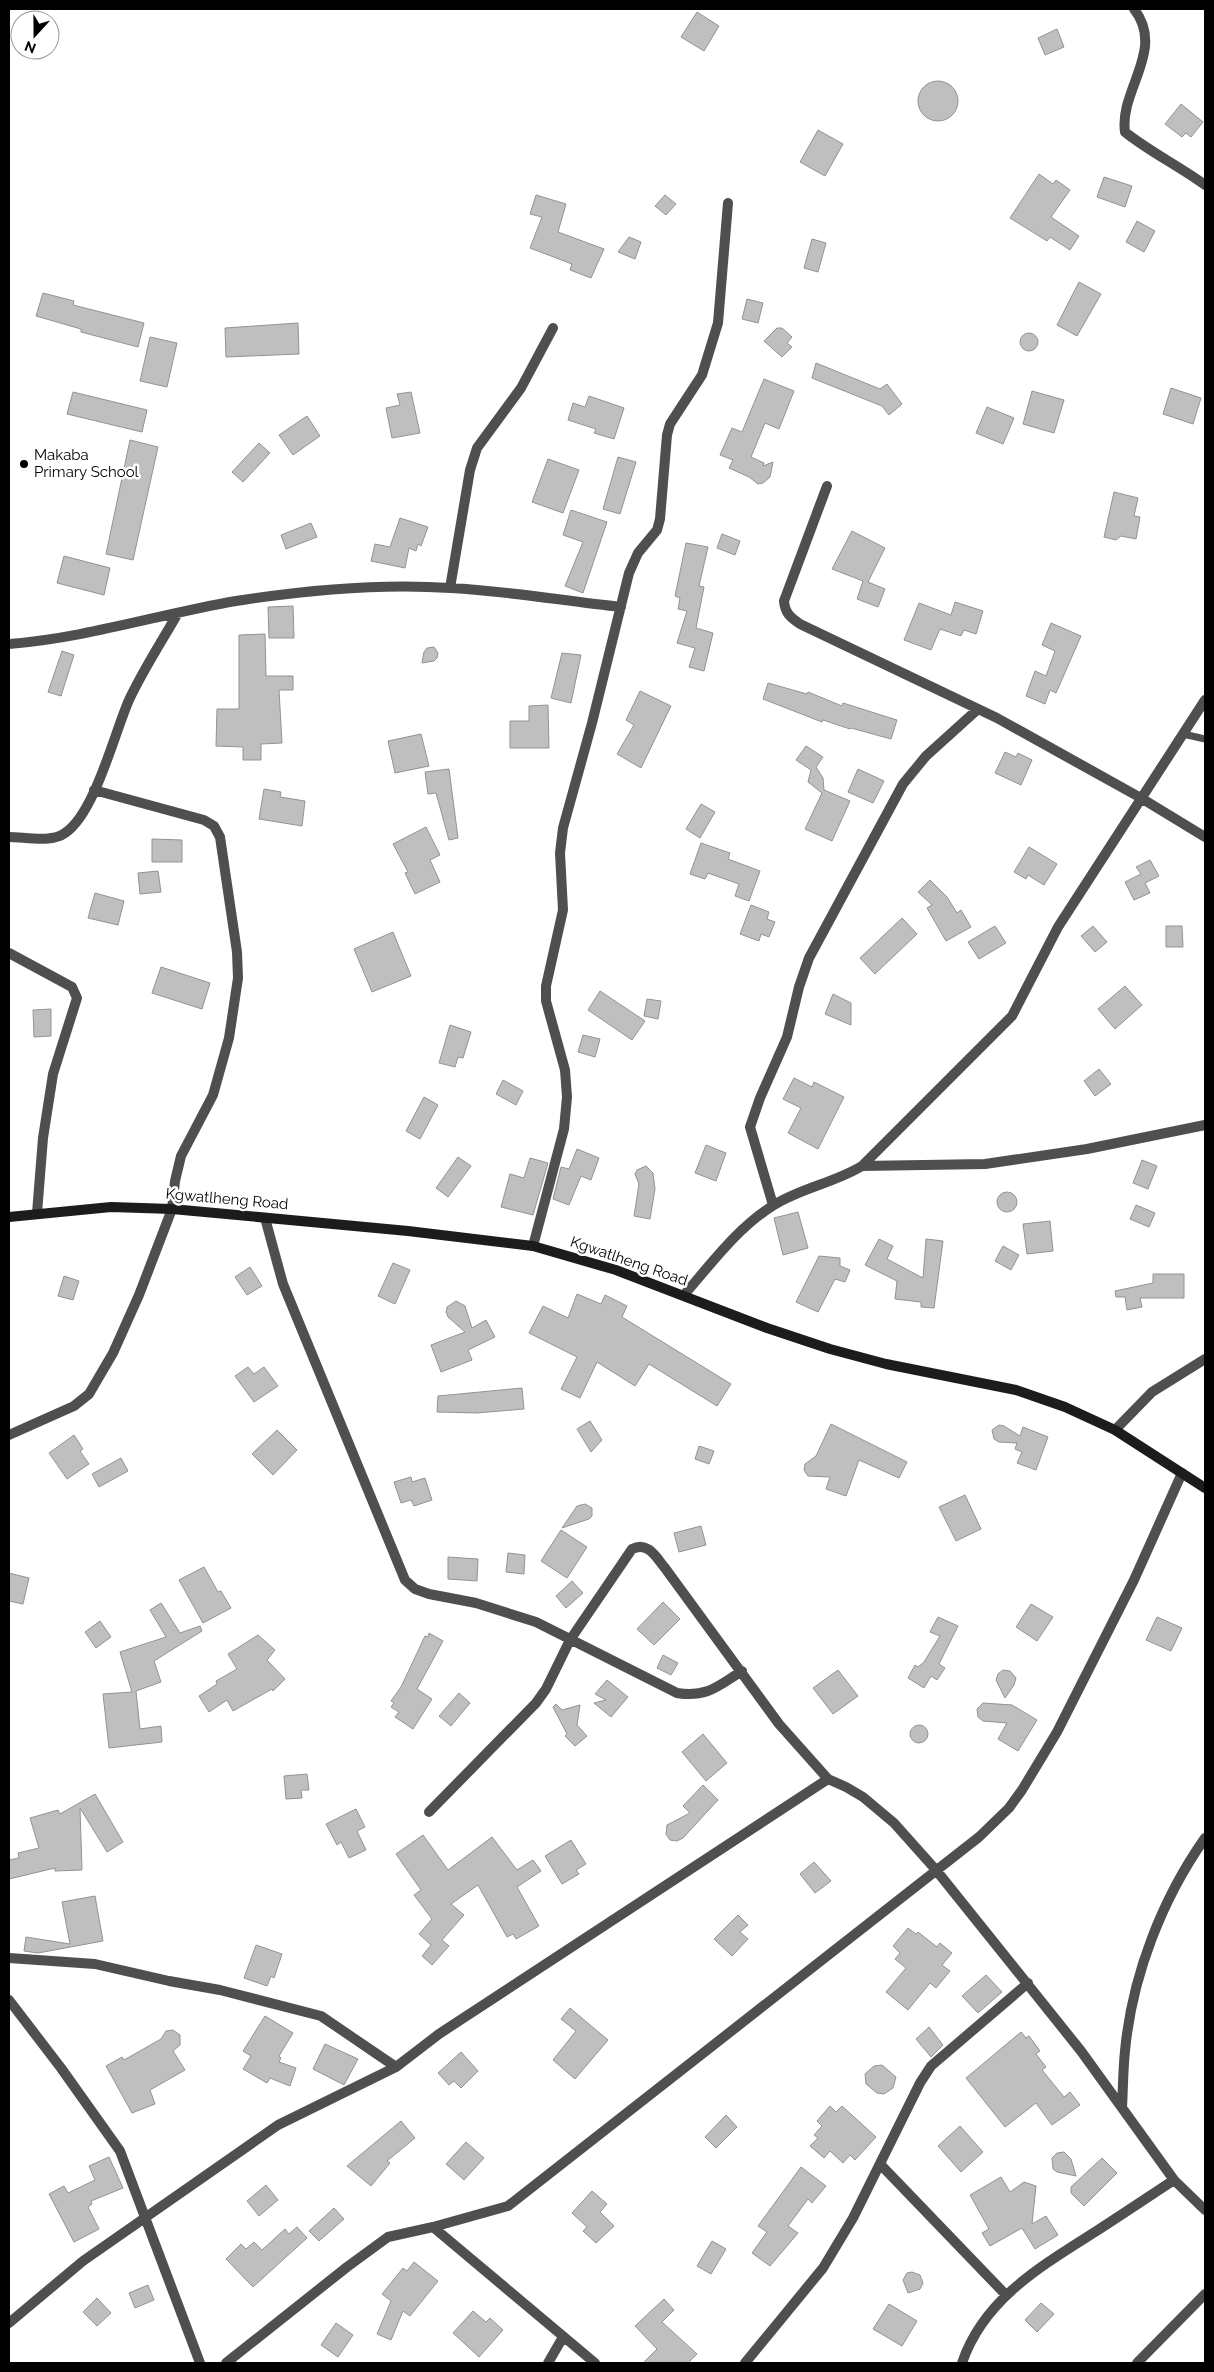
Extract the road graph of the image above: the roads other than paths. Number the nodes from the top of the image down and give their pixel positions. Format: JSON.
{"nodes":[{"id":1,"x":1134,"y":9,"type":"edge"},
{"id":2,"x":1205,"y":186,"type":"edge"},
{"id":3,"x":728,"y":203,"type":"dead end"},
{"id":4,"x":553,"y":328,"type":"dead end"},
{"id":5,"x":827,"y":486,"type":"dead end"},
{"id":6,"x":450,"y":588,"type":"junction"},
{"id":7,"x":621,"y":607,"type":"junction"},
{"id":8,"x":178,"y":613,"type":"junction"},
{"id":9,"x":9,"y":644,"type":"edge"},
{"id":10,"x":1205,"y":700,"type":"edge"},
{"id":11,"x":978,"y":709,"type":"junction"},
{"id":12,"x":1183,"y":734,"type":"junction"},
{"id":13,"x":1205,"y":739,"type":"edge"},
{"id":14,"x":94,"y":790,"type":"junction"},
{"id":15,"x":1142,"y":798,"type":"junction"},
{"id":16,"x":9,"y":837,"type":"edge"},
{"id":17,"x":1205,"y":838,"type":"edge"},
{"id":18,"x":9,"y":953,"type":"edge"},
{"id":19,"x":1205,"y":1125,"type":"edge"},
{"id":20,"x":862,"y":1166,"type":"junction"},
{"id":21,"x":773,"y":1205,"type":"junction"},
{"id":22,"x":172,"y":1209,"type":"junction"},
{"id":23,"x":37,"y":1213,"type":"junction"},
{"id":24,"x":9,"y":1217,"type":"edge"},
{"id":25,"x":265,"y":1218,"type":"junction"},
{"id":26,"x":533,"y":1246,"type":"junction"},
{"id":27,"x":684,"y":1295,"type":"junction"},
{"id":28,"x":1205,"y":1359,"type":"edge"},
{"id":29,"x":1115,"y":1430,"type":"junction"},
{"id":30,"x":9,"y":1435,"type":"edge"},
{"id":31,"x":1182,"y":1473,"type":"junction"},
{"id":32,"x":1205,"y":1488,"type":"edge"},
{"id":33,"x":570,"y":1640,"type":"junction"},
{"id":34,"x":742,"y":1671,"type":"junction"},
{"id":35,"x":828,"y":1779,"type":"junction"},
{"id":36,"x":429,"y":1812,"type":"dead end"},
{"id":37,"x":1205,"y":1838,"type":"edge"},
{"id":38,"x":936,"y":1870,"type":"junction"},
{"id":39,"x":9,"y":1958,"type":"edge"},
{"id":40,"x":1028,"y":1983,"type":"junction"},
{"id":41,"x":9,"y":2000,"type":"edge"},
{"id":42,"x":396,"y":2067,"type":"junction"},
{"id":43,"x":1122,"y":2108,"type":"junction"},
{"id":44,"x":880,"y":2164,"type":"junction"},
{"id":45,"x":1174,"y":2180,"type":"junction"},
{"id":46,"x":1205,"y":2210,"type":"edge"},
{"id":47,"x":144,"y":2217,"type":"junction"},
{"id":48,"x":433,"y":2227,"type":"junction"},
{"id":49,"x":1205,"y":2294,"type":"edge"},
{"id":50,"x":1006,"y":2295,"type":"junction"},
{"id":51,"x":9,"y":2323,"type":"edge"},
{"id":52,"x":563,"y":2337,"type":"junction"},
{"id":53,"x":200,"y":2363,"type":"edge"},
{"id":54,"x":226,"y":2363,"type":"edge"},
{"id":55,"x":548,"y":2363,"type":"edge"},
{"id":56,"x":595,"y":2363,"type":"edge"},
{"id":57,"x":745,"y":2363,"type":"edge"},
{"id":58,"x":962,"y":2363,"type":"edge"},
{"id":59,"x":1136,"y":2363,"type":"edge"}],
"edges":[{"from":1,"to":2,"type":"street"},
{"from":3,"to":7,"type":"street"},
{"from":4,"to":6,"type":"street"},
{"from":5,"to":11,"type":"street"},
{"from":6,"to":7,"type":"street"},
{"from":6,"to":8,"type":"street"},
{"from":7,"to":26,"type":"street"},
{"from":8,"to":9,"type":"street"},
{"from":8,"to":14,"type":"street"},
{"from":10,"to":12,"type":"street"},
{"from":11,"to":15,"type":"street"},
{"from":11,"to":21,"type":"street"},
{"from":12,"to":13,"type":"lane"},
{"from":12,"to":15,"type":"street"},
{"from":14,"to":16,"type":"street"},
{"from":14,"to":22,"type":"street"},
{"from":15,"to":17,"type":"street"},
{"from":15,"to":20,"type":"street"},
{"from":18,"to":23,"type":"street"},
{"from":19,"to":20,"type":"street"},
{"from":20,"to":21,"type":"street"},
{"from":21,"to":27,"type":"street"},
{"from":22,"to":23,"type":"street","name":"Kgwatlheng Road"},
{"from":22,"to":25,"type":"street","name":"Kgwatlheng Road"},
{"from":22,"to":30,"type":"street"},
{"from":23,"to":24,"type":"street","name":"Kgwatlheng Road"},
{"from":25,"to":26,"type":"street","name":"Kgwatlheng Road"},
{"from":25,"to":33,"type":"street"},
{"from":26,"to":27,"type":"street","name":"Kgwatlheng Road"},
{"from":27,"to":29,"type":"street","name":"Kgwatlheng Road"},
{"from":28,"to":29,"type":"street"},
{"from":29,"to":31,"type":"street","name":"Kgwatlheng Road"},
{"from":31,"to":32,"type":"street","name":"Kgwatlheng Road"},
{"from":31,"to":38,"type":"street"},
{"from":33,"to":34,"type":"street"},
{"from":33,"to":34,"type":"street"},
{"from":33,"to":36,"type":"street"},
{"from":34,"to":35,"type":"street"},
{"from":35,"to":38,"type":"street"},
{"from":35,"to":42,"type":"street"},
{"from":37,"to":43,"type":"street"},
{"from":38,"to":40,"type":"street"},
{"from":38,"to":48,"type":"street"},
{"from":39,"to":42,"type":"street"},
{"from":40,"to":43,"type":"street"},
{"from":40,"to":44,"type":"street"},
{"from":41,"to":47,"type":"street"},
{"from":42,"to":47,"type":"street"},
{"from":43,"to":45,"type":"street"},
{"from":44,"to":50,"type":"street"},
{"from":44,"to":57,"type":"street"},
{"from":45,"to":46,"type":"street"},
{"from":45,"to":50,"type":"street"},
{"from":47,"to":51,"type":"street"},
{"from":47,"to":53,"type":"street"},
{"from":48,"to":52,"type":"street"},
{"from":48,"to":54,"type":"street"},
{"from":49,"to":59,"type":"street"},
{"from":50,"to":58,"type":"street"},
{"from":52,"to":55,"type":"street"},
{"from":52,"to":56,"type":"street"}]}
